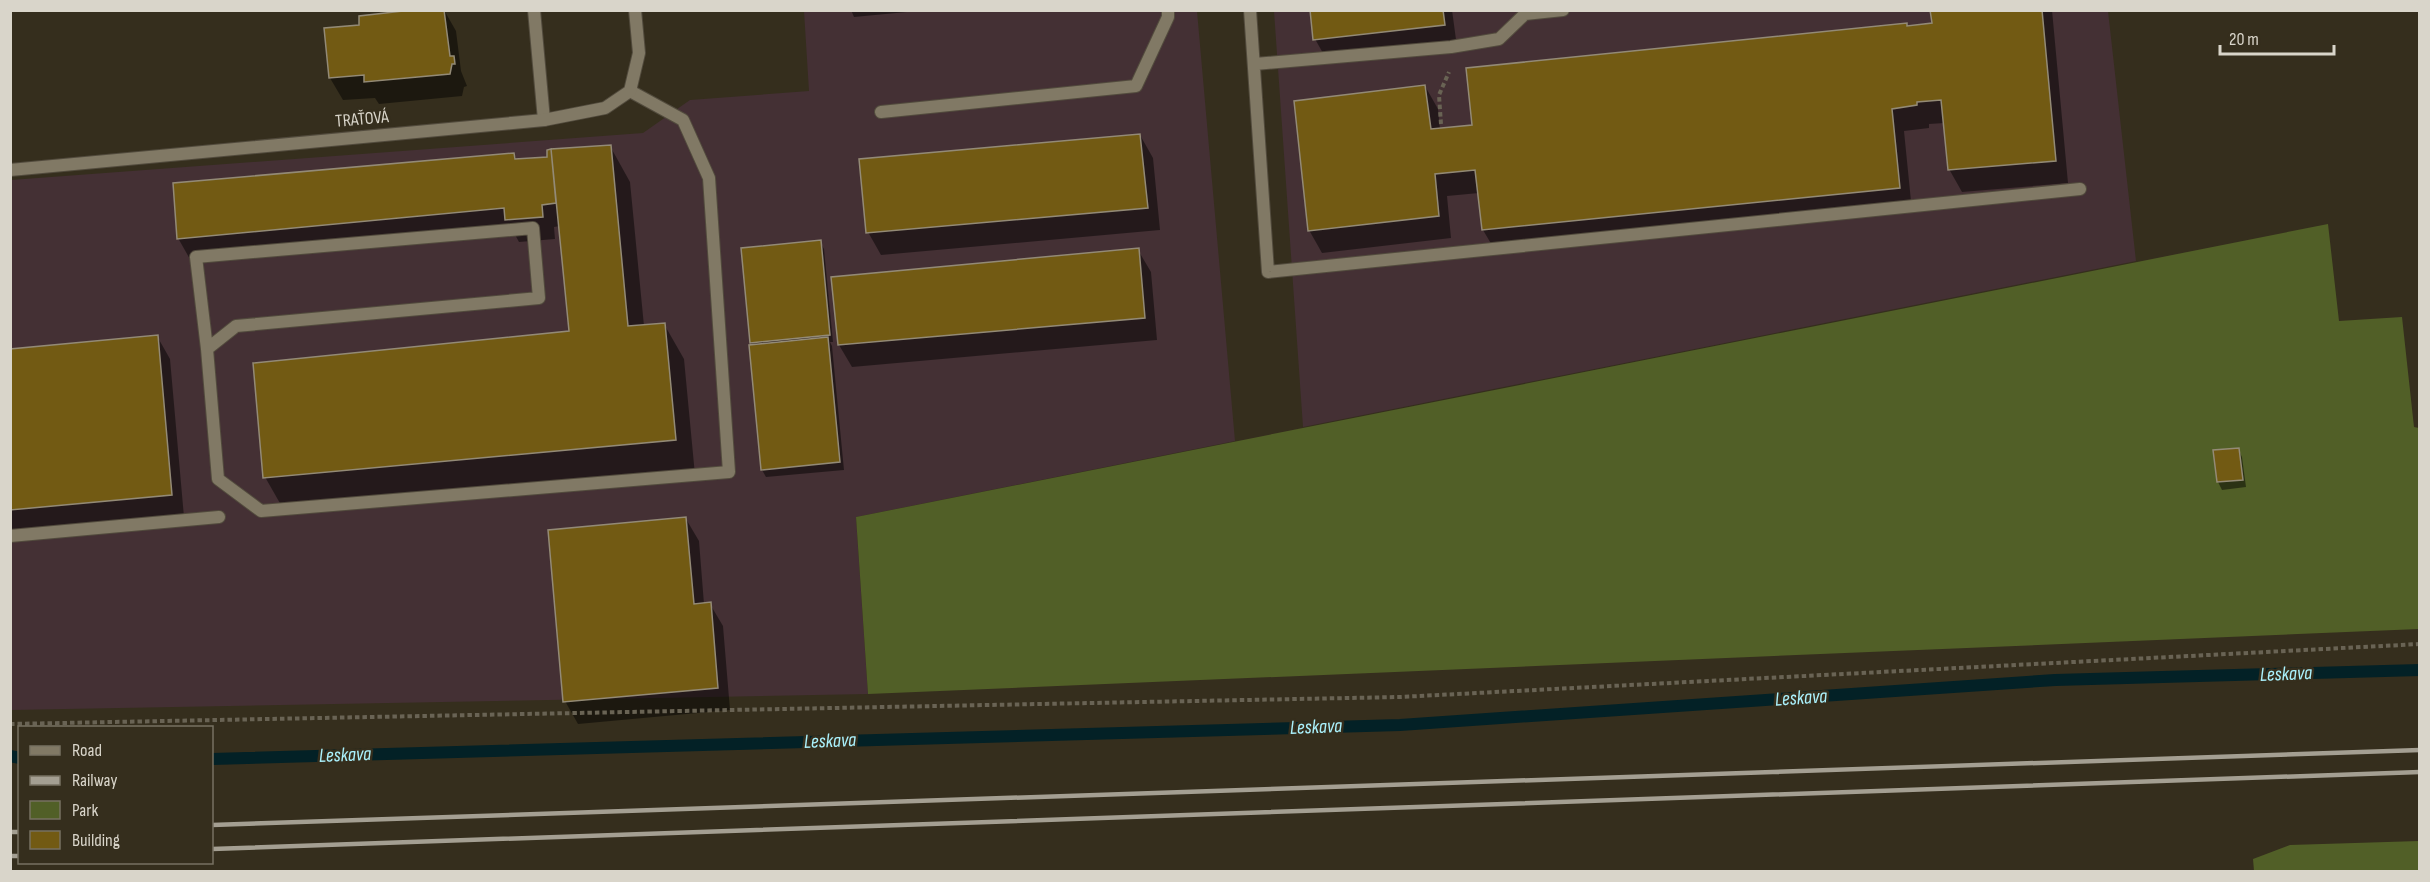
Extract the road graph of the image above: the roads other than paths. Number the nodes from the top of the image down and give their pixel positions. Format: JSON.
{"nodes":[{"id":1,"x":534,"y":10,"type":"edge"},
{"id":2,"x":635,"y":10,"type":"edge"},
{"id":3,"x":1168,"y":10,"type":"edge"},
{"id":4,"x":1250,"y":10,"type":"edge"},
{"id":5,"x":1563,"y":10,"type":"edge"},
{"id":6,"x":1255,"y":64,"type":"junction"},
{"id":7,"x":630,"y":91,"type":"junction"},
{"id":8,"x":880,"y":112,"type":"dead end"},
{"id":9,"x":544,"y":120,"type":"junction"},
{"id":10,"x":10,"y":170,"type":"edge"},
{"id":11,"x":2080,"y":189,"type":"dead end"},
{"id":12,"x":207,"y":349,"type":"junction"},
{"id":13,"x":219,"y":517,"type":"dead end"},
{"id":14,"x":10,"y":536,"type":"edge"}],
"edges":[{"from":1,"to":9,"type":"street"},
{"from":2,"to":7,"type":"street"},
{"from":3,"to":8,"type":"street"},
{"from":4,"to":6,"type":"street"},
{"from":5,"to":6,"type":"street"},
{"from":6,"to":11,"type":"street"},
{"from":7,"to":9,"type":"street","name":"TRAŤOVÁ"},
{"from":7,"to":12,"type":"street"},
{"from":9,"to":10,"type":"street","name":"TRAŤOVÁ"},
{"from":12,"to":12,"type":"street"},
{"from":13,"to":14,"type":"street"}]}
